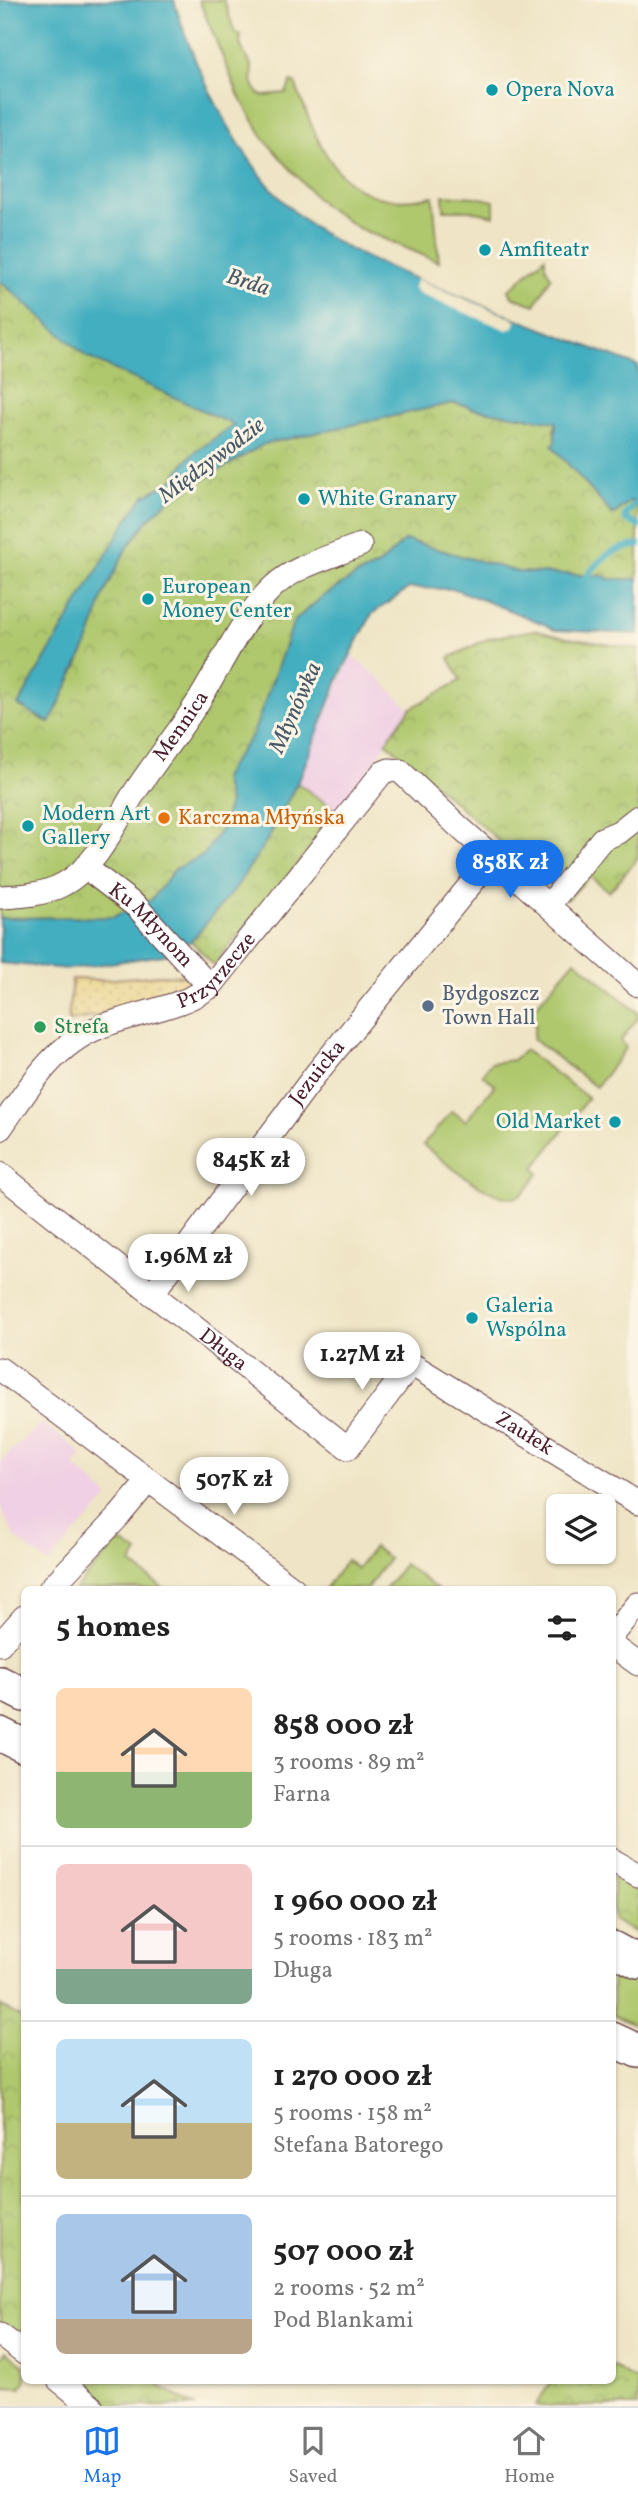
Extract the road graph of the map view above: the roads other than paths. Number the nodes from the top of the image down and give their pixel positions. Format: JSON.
{"nodes":[{"id":1,"x":360,"y":545,"type":"dead end"},
{"id":2,"x":638,"y":817,"type":"edge"},
{"id":3,"x":493,"y":857,"type":"junction"},
{"id":4,"x":85,"y":867,"type":"junction"},
{"id":5,"x":0,"y":897,"type":"edge"},
{"id":6,"x":549,"y":905,"type":"junction"},
{"id":7,"x":638,"y":985,"type":"edge"},
{"id":8,"x":210,"y":987,"type":"junction"},
{"id":9,"x":0,"y":1129,"type":"edge"},
{"id":10,"x":0,"y":1174,"type":"edge"},
{"id":11,"x":152,"y":1294,"type":"junction"},
{"id":12,"x":411,"y":1364,"type":"joint"},
{"id":13,"x":0,"y":1369,"type":"edge"},
{"id":14,"x":149,"y":1480,"type":"junction"},
{"id":15,"x":638,"y":1503,"type":"edge"},
{"id":16,"x":53,"y":1586,"type":"edge"},
{"id":17,"x":290,"y":1586,"type":"edge"},
{"id":18,"x":638,"y":1604,"type":"edge"},
{"id":19,"x":21,"y":1620,"type":"edge"},
{"id":20,"x":616,"y":1631,"type":"edge"},
{"id":21,"x":0,"y":1644,"type":"edge"},
{"id":22,"x":616,"y":1648,"type":"edge"},
{"id":23,"x":638,"y":1664,"type":"edge"},
{"id":24,"x":0,"y":1684,"type":"edge"},
{"id":25,"x":21,"y":1694,"type":"edge"},
{"id":26,"x":0,"y":1734,"type":"edge"},
{"id":27,"x":21,"y":1744,"type":"edge"},
{"id":28,"x":616,"y":1862,"type":"edge"},
{"id":29,"x":638,"y":1875,"type":"edge"},
{"id":30,"x":616,"y":1950,"type":"edge"},
{"id":31,"x":638,"y":1962,"type":"edge"},
{"id":32,"x":616,"y":2041,"type":"edge"},
{"id":33,"x":638,"y":2051,"type":"edge"},
{"id":34,"x":0,"y":2335,"type":"edge"},
{"id":35,"x":21,"y":2351,"type":"edge"},
{"id":36,"x":64,"y":2384,"type":"edge"},
{"id":37,"x":91,"y":2406,"type":"edge"}],
"edges":[{"from":1,"to":4,"type":"street","name":"Mennica"},
{"from":2,"to":6,"type":"street"},
{"from":3,"to":6,"type":"street"},
{"from":3,"to":8,"type":"street","name":"Przyrzecze"},
{"from":3,"to":11,"type":"street","name":"Jezuicka"},
{"from":4,"to":5,"type":"street","name":"Mennica"},
{"from":4,"to":8,"type":"street","name":"Ku Młynom"},
{"from":6,"to":7,"type":"street"},
{"from":8,"to":9,"type":"street","name":"Przyrzecze"},
{"from":10,"to":11,"type":"street","name":"Długa"},
{"from":11,"to":12,"type":"street","name":"Długa"},
{"from":12,"to":15,"type":"street","name":"Zaułek"},
{"from":13,"to":14,"type":"street"},
{"from":14,"to":16,"type":"street"},
{"from":14,"to":17,"type":"street"},
{"from":18,"to":20,"type":"street"},
{"from":19,"to":21,"type":"street"},
{"from":22,"to":23,"type":"street"},
{"from":24,"to":25,"type":"main road"},
{"from":26,"to":27,"type":"main road"},
{"from":28,"to":29,"type":"street"},
{"from":30,"to":31,"type":"main road"},
{"from":32,"to":33,"type":"main road"},
{"from":34,"to":35,"type":"street"},
{"from":36,"to":37,"type":"street"}]}
